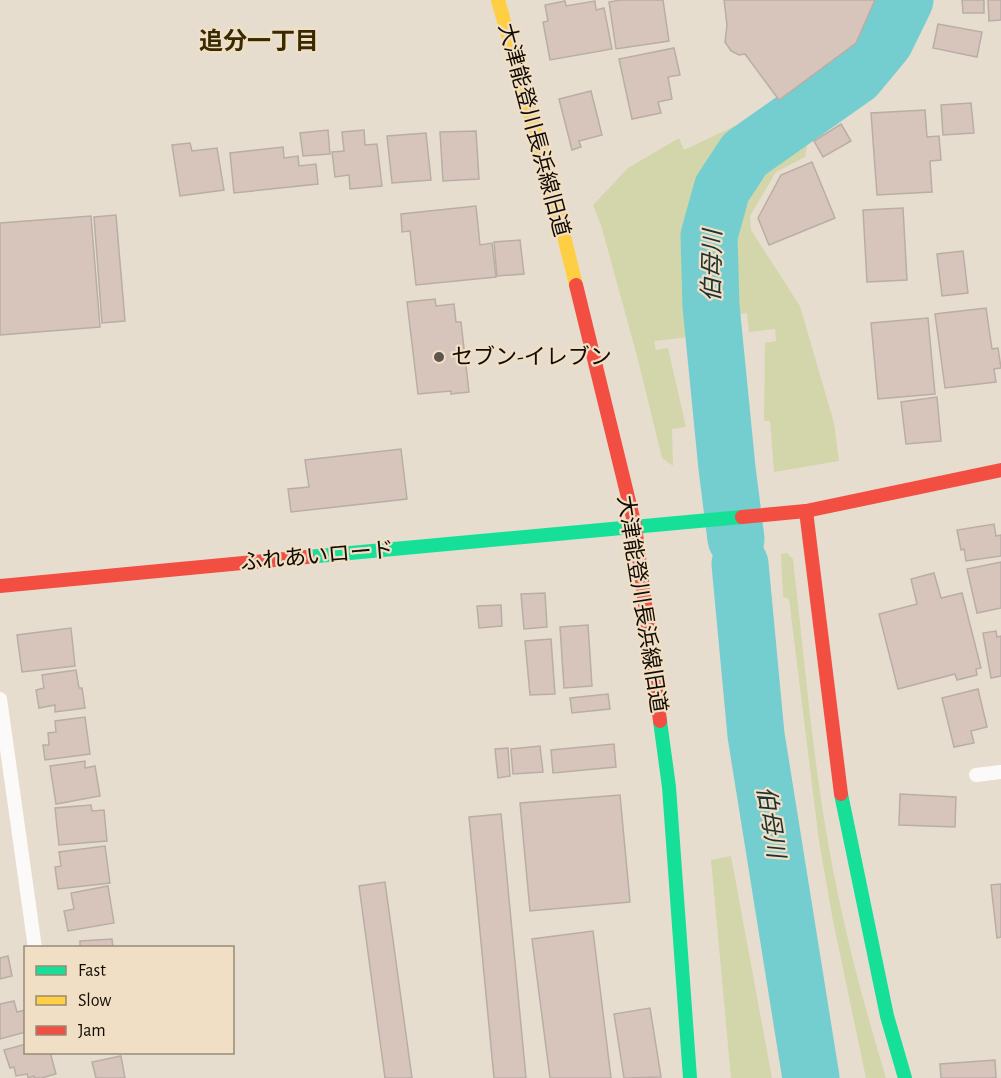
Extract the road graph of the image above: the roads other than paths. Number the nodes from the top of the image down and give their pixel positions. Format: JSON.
{"nodes":[{"id":1,"x":498,"y":0,"type":"edge"},
{"id":2,"x":1001,"y":470,"type":"edge"},
{"id":3,"x":806,"y":511,"type":"junction"},
{"id":4,"x":635,"y":526,"type":"junction"},
{"id":5,"x":0,"y":586,"type":"edge"},
{"id":6,"x":0,"y":699,"type":"edge"},
{"id":7,"x":1001,"y":772,"type":"edge"},
{"id":8,"x":976,"y":775,"type":"dead end"},
{"id":9,"x":36,"y":946,"type":"edge"},
{"id":10,"x":690,"y":1078,"type":"edge"},
{"id":11,"x":905,"y":1078,"type":"edge"}],
"edges":[{"from":1,"to":4,"type":"street","name":"大津能登川長浜線旧道"},
{"from":2,"to":3,"type":"street","name":"ふれあいロード"},
{"from":3,"to":4,"type":"street","name":"ふれあいロード"},
{"from":3,"to":11,"type":"street"},
{"from":4,"to":5,"type":"street","name":"ふれあいロード"},
{"from":4,"to":10,"type":"street","name":"大津能登川長浜線旧道"},
{"from":6,"to":9,"type":"lane"},
{"from":7,"to":8,"type":"lane"}]}
